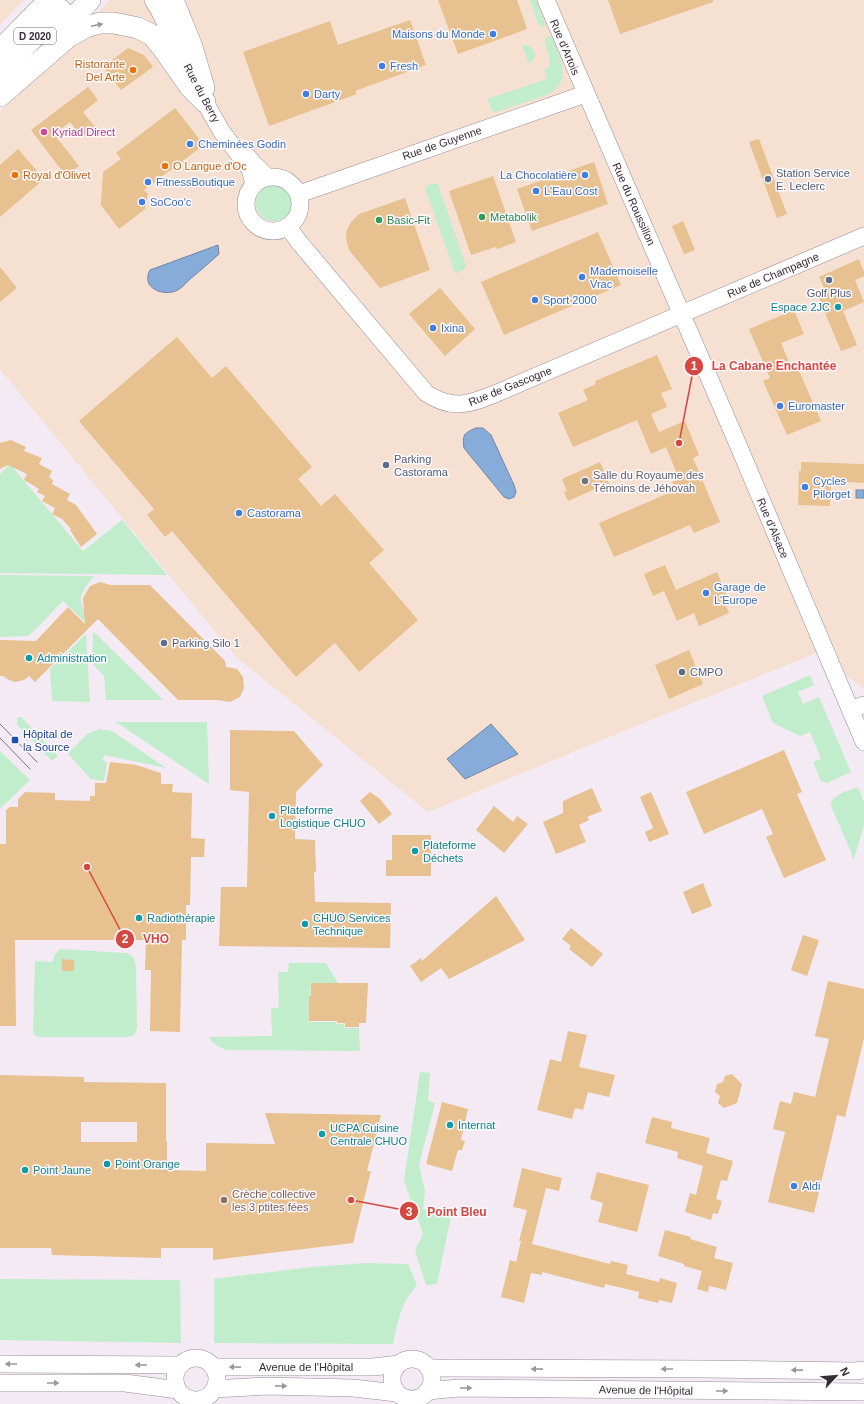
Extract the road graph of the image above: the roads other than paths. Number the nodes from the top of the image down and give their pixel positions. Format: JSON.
{"nodes":[{"id":1,"x":33,"y":0,"type":"edge"},
{"id":2,"x":49,"y":0,"type":"edge"},
{"id":3,"x":70,"y":0,"type":"edge"},
{"id":4,"x":90,"y":0,"type":"edge"},
{"id":5,"x":153,"y":0,"type":"edge"},
{"id":6,"x":160,"y":0,"type":"edge"},
{"id":7,"x":173,"y":0,"type":"edge"},
{"id":8,"x":546,"y":0,"type":"edge"},
{"id":9,"x":0,"y":35,"type":"edge"},
{"id":10,"x":0,"y":50,"type":"edge"},
{"id":11,"x":3,"y":85,"type":"edge"},
{"id":12,"x":585,"y":94,"type":"junction"},
{"id":13,"x":205,"y":95,"type":"junction"},
{"id":14,"x":261,"y":180,"type":"junction"},
{"id":15,"x":299,"y":194,"type":"junction"},
{"id":16,"x":288,"y":227,"type":"junction"},
{"id":17,"x":864,"y":236,"type":"edge"},
{"id":18,"x":682,"y":314,"type":"junction"},
{"id":19,"x":857,"y":708,"type":"edge"},
{"id":20,"x":864,"y":742,"type":"edge"},
{"id":21,"x":0,"y":1364,"type":"edge"},
{"id":22,"x":399,"y":1364,"type":"junction"},
{"id":23,"x":180,"y":1365,"type":"junction"},
{"id":24,"x":213,"y":1367,"type":"junction"},
{"id":25,"x":428,"y":1368,"type":"junction"},
{"id":26,"x":864,"y":1370,"type":"edge"},
{"id":27,"x":0,"y":1383,"type":"edge"},
{"id":28,"x":214,"y":1389,"type":"junction"},
{"id":29,"x":427,"y":1391,"type":"junction"},
{"id":30,"x":864,"y":1392,"type":"edge"},
{"id":31,"x":397,"y":1393,"type":"junction"},
{"id":32,"x":184,"y":1397,"type":"edge"},
{"id":33,"x":702,"y":1397,"type":"edge"}],
"edges":[{"from":1,"to":9,"type":"main road"},
{"from":2,"to":10,"type":"main road","number":"D 2020"},
{"from":3,"to":11,"type":"main road","number":"D 2020"},
{"from":4,"to":11,"type":"main road"},
{"from":5,"to":13,"type":"street","name":"Rue du Berry"},
{"from":6,"to":13,"type":"street","name":"Rue du Berry"},
{"from":7,"to":13,"type":"main road"},
{"from":8,"to":12,"type":"street","name":"Rue d'Artois"},
{"from":11,"to":13,"type":"main road","one_way":true},
{"from":12,"to":15,"type":"street","name":"Rue de Guyenne"},
{"from":12,"to":18,"type":"street","name":"Rue du Roussillon"},
{"from":13,"to":14,"type":"street","name":"Rue du Berry"},
{"from":14,"to":15,"type":"street"},
{"from":14,"to":16,"type":"street"},
{"from":15,"to":16,"type":"street"},
{"from":16,"to":18,"type":"street","name":"Rue de Gascogne"},
{"from":17,"to":18,"type":"street","name":"Rue de Champagne"},
{"from":18,"to":19,"type":"street","name":"Rue d'Alsace"},
{"from":19,"to":20,"type":"street","name":"Rue d'Alsace"},
{"from":23,"to":21,"type":"street","one_way":true},
{"from":22,"to":24,"type":"street","name":"Avenue de l'Hôpital","one_way":true},
{"from":22,"to":25,"type":"street"},
{"from":22,"to":31,"type":"street"},
{"from":23,"to":24,"type":"street"},
{"from":23,"to":32,"type":"street"},
{"from":24,"to":28,"type":"street"},
{"from":26,"to":25,"type":"street","name":"Avenue de l'Hôpital","one_way":true},
{"from":25,"to":29,"type":"street"},
{"from":27,"to":32,"type":"street","one_way":true},
{"from":28,"to":31,"type":"street","name":"Avenue de l'Hôpital","one_way":true},
{"from":28,"to":32,"type":"street"},
{"from":29,"to":31,"type":"street"},
{"from":29,"to":33,"type":"street","name":"Avenue de l'Hôpital","one_way":true},
{"from":33,"to":30,"type":"street","name":"Avenue de l'Hôpital","one_way":true}]}
